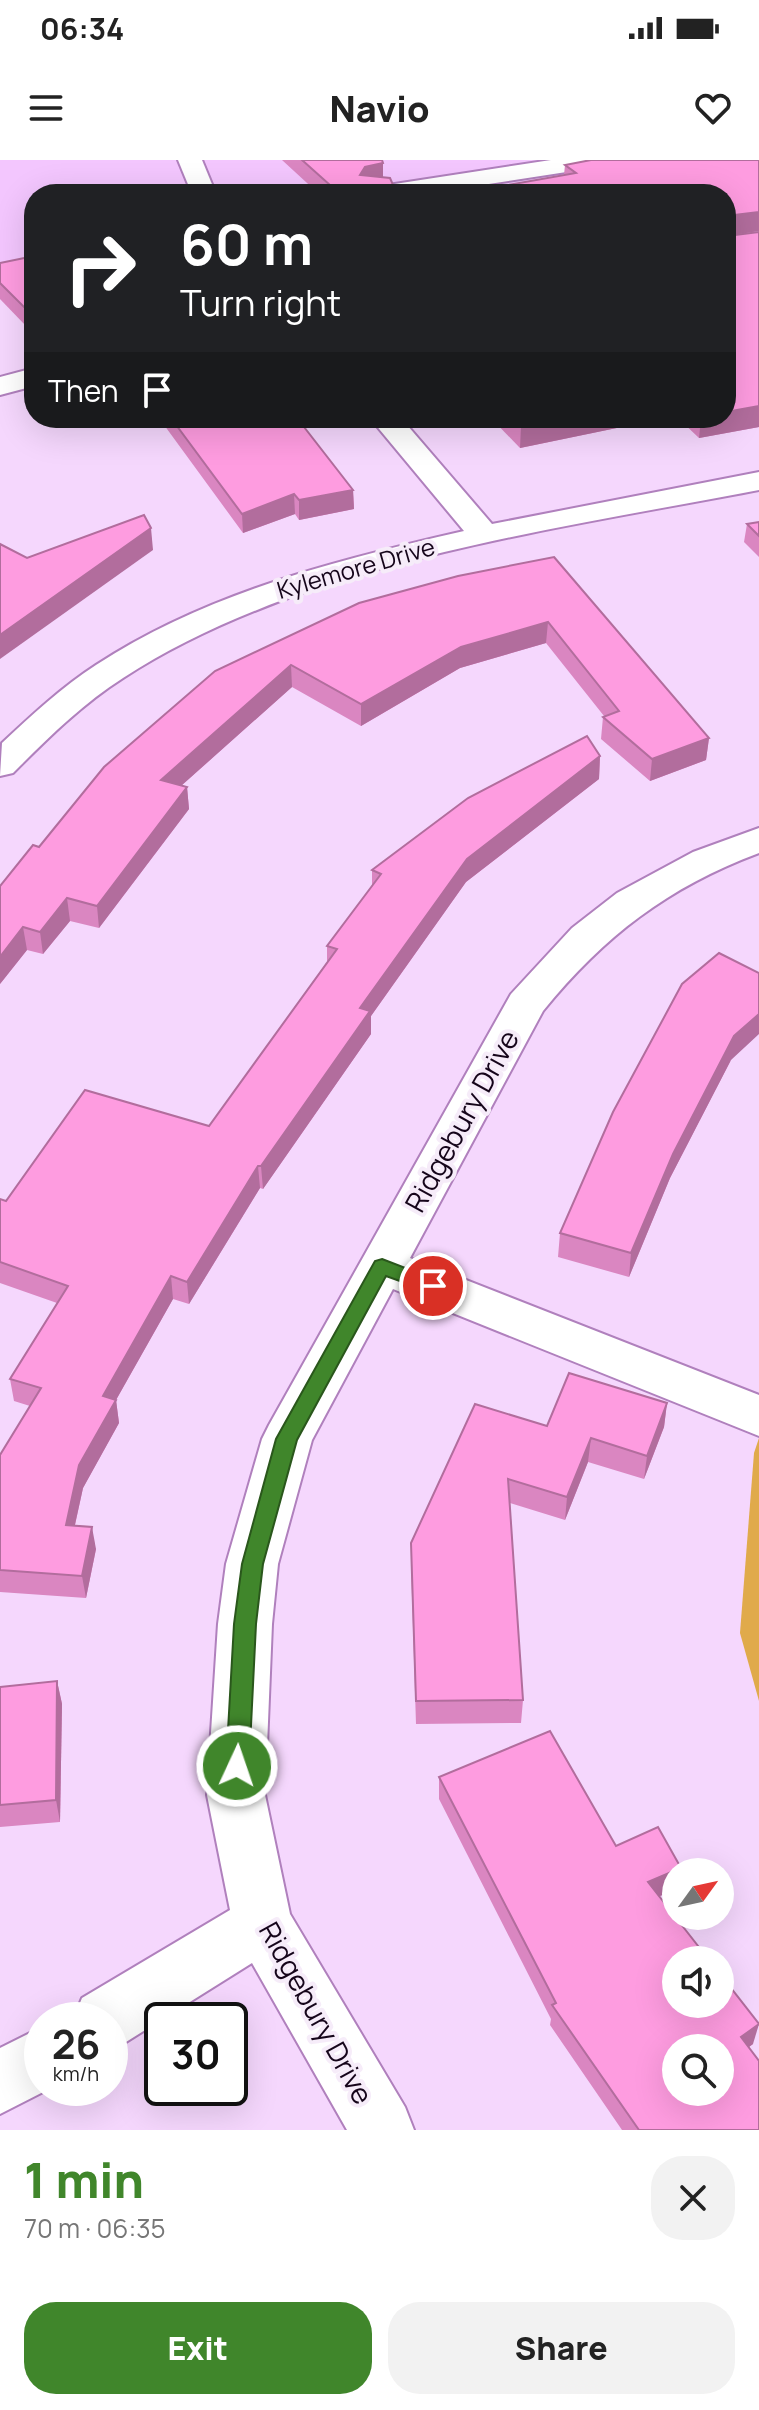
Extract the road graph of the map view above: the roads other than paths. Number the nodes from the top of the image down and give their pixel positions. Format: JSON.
{"nodes":[{"id":1,"x":190,"y":160,"type":"edge"},
{"id":2,"x":599,"y":160,"type":"edge"},
{"id":3,"x":200,"y":184,"type":"edge"},
{"id":4,"x":441,"y":184,"type":"edge"},
{"id":5,"x":24,"y":380,"type":"edge"},
{"id":6,"x":0,"y":386,"type":"edge"},
{"id":7,"x":393,"y":428,"type":"edge"},
{"id":8,"x":759,"y":481,"type":"edge"},
{"id":9,"x":483,"y":534,"type":"junction"},
{"id":10,"x":0,"y":765,"type":"edge"},
{"id":11,"x":759,"y":840,"type":"edge"},
{"id":12,"x":382,"y":1266,"type":"junction"},
{"id":13,"x":759,"y":1416,"type":"edge"},
{"id":14,"x":262,"y":1923,"type":"junction"},
{"id":15,"x":128,"y":2005,"type":"edge"},
{"id":16,"x":24,"y":2069,"type":"edge"},
{"id":17,"x":0,"y":2083,"type":"edge"},
{"id":18,"x":382,"y":2130,"type":"edge"}],
"edges":[{"from":1,"to":3,"type":"street"},
{"from":2,"to":4,"type":"street"},
{"from":5,"to":6,"type":"street"},
{"from":7,"to":9,"type":"street"},
{"from":8,"to":9,"type":"street","name":"Kylemore Drive"},
{"from":9,"to":10,"type":"street","name":"Kylemore Drive"},
{"from":11,"to":12,"type":"street","name":"Ridgebury Drive"},
{"from":12,"to":13,"type":"street"},
{"from":12,"to":14,"type":"street","name":"Ridgebury Drive"},
{"from":14,"to":15,"type":"street"},
{"from":14,"to":18,"type":"street","name":"Ridgebury Drive"},
{"from":16,"to":17,"type":"street"}]}
